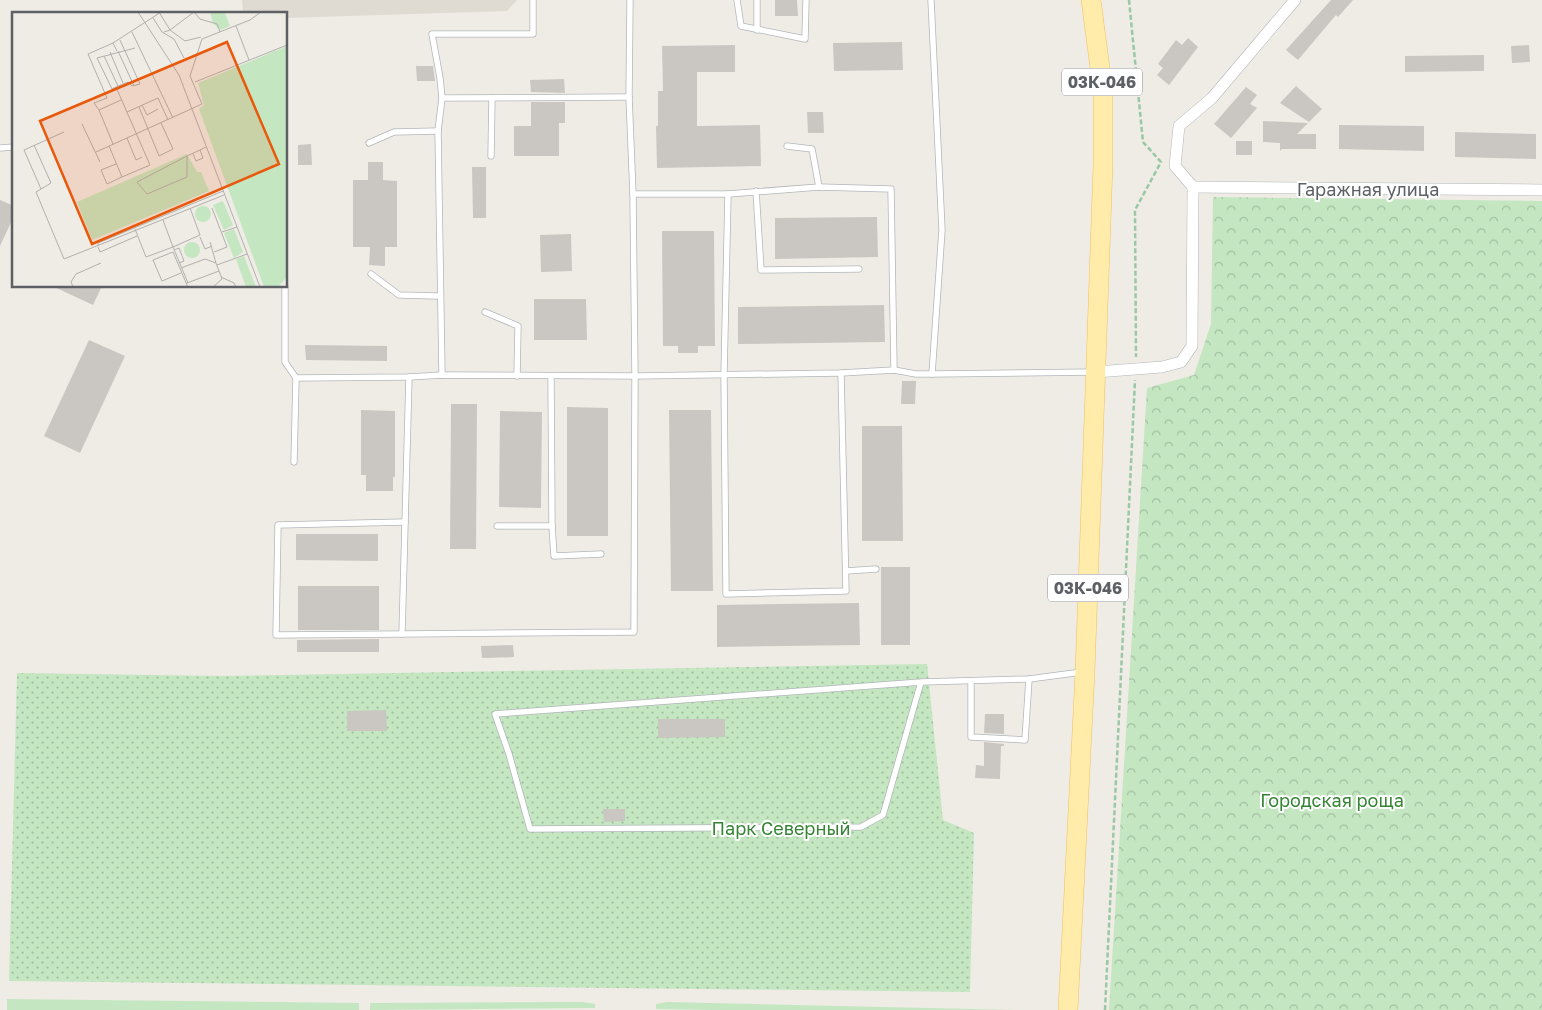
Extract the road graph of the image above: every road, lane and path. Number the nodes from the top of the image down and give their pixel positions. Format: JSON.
{"nodes":[{"id":1,"x":533,"y":0,"type":"edge"},
{"id":2,"x":630,"y":0,"type":"edge"},
{"id":3,"x":737,"y":0,"type":"edge"},
{"id":4,"x":757,"y":0,"type":"edge"},
{"id":5,"x":806,"y":0,"type":"edge"},
{"id":6,"x":931,"y":0,"type":"edge"},
{"id":7,"x":1091,"y":0,"type":"edge"},
{"id":8,"x":1129,"y":0,"type":"edge"},
{"id":9,"x":1295,"y":0,"type":"edge"},
{"id":10,"x":758,"y":30,"type":"junction"},
{"id":11,"x":629,"y":96,"type":"junction"},
{"id":12,"x":442,"y":98,"type":"junction"},
{"id":13,"x":492,"y":98,"type":"junction"},
{"id":14,"x":438,"y":131,"type":"junction"},
{"id":15,"x":369,"y":143,"type":"dead end"},
{"id":16,"x":787,"y":146,"type":"dead end"},
{"id":17,"x":491,"y":156,"type":"dead end"},
{"id":18,"x":819,"y":187,"type":"junction"},
{"id":19,"x":1193,"y":188,"type":"junction"},
{"id":20,"x":1542,"y":190,"type":"edge"},
{"id":21,"x":756,"y":191,"type":"junction"},
{"id":22,"x":633,"y":194,"type":"junction"},
{"id":23,"x":728,"y":194,"type":"junction"},
{"id":24,"x":859,"y":269,"type":"dead end"},
{"id":25,"x":371,"y":274,"type":"dead end"},
{"id":26,"x":285,"y":288,"type":"edge"},
{"id":27,"x":437,"y":296,"type":"dead end"},
{"id":28,"x":485,"y":312,"type":"dead end"},
{"id":29,"x":1136,"y":369,"type":"junction"},
{"id":30,"x":894,"y":370,"type":"junction"},
{"id":31,"x":1096,"y":372,"type":"junction"},
{"id":32,"x":841,"y":373,"type":"junction"},
{"id":33,"x":932,"y":374,"type":"junction"},
{"id":34,"x":442,"y":375,"type":"junction"},
{"id":35,"x":724,"y":375,"type":"junction"},
{"id":36,"x":517,"y":376,"type":"junction"},
{"id":37,"x":551,"y":376,"type":"junction"},
{"id":38,"x":635,"y":376,"type":"junction"},
{"id":39,"x":409,"y":377,"type":"junction"},
{"id":40,"x":296,"y":378,"type":"junction"},
{"id":41,"x":294,"y":462,"type":"dead end"},
{"id":42,"x":405,"y":522,"type":"junction"},
{"id":43,"x":497,"y":526,"type":"dead end"},
{"id":44,"x":552,"y":526,"type":"junction"},
{"id":45,"x":601,"y":554,"type":"dead end"},
{"id":46,"x":876,"y":569,"type":"dead end"},
{"id":47,"x":846,"y":571,"type":"junction"},
{"id":48,"x":402,"y":634,"type":"junction"},
{"id":49,"x":1084,"y":672,"type":"junction"},
{"id":50,"x":1029,"y":679,"type":"junction"},
{"id":51,"x":971,"y":681,"type":"junction"},
{"id":52,"x":920,"y":682,"type":"junction"},
{"id":53,"x":1068,"y":1010,"type":"edge"},
{"id":54,"x":1105,"y":1010,"type":"edge"}],
"edges":[{"from":1,"to":12,"type":"lane"},
{"from":2,"to":11,"type":"lane"},
{"from":3,"to":10,"type":"lane"},
{"from":4,"to":10,"type":"lane"},
{"from":5,"to":10,"type":"lane"},
{"from":6,"to":33,"type":"lane"},
{"from":7,"to":31,"type":"main road","number":"03К-046"},
{"from":8,"to":29,"type":"path"},
{"from":9,"to":19,"type":"street"},
{"from":11,"to":13,"type":"lane"},
{"from":11,"to":22,"type":"lane"},
{"from":12,"to":13,"type":"lane"},
{"from":12,"to":14,"type":"lane"},
{"from":13,"to":17,"type":"lane"},
{"from":14,"to":15,"type":"lane"},
{"from":14,"to":34,"type":"lane"},
{"from":16,"to":18,"type":"lane"},
{"from":18,"to":21,"type":"lane"},
{"from":18,"to":30,"type":"lane"},
{"from":19,"to":20,"type":"street","name":"Гаражная улица"},
{"from":19,"to":29,"type":"street"},
{"from":21,"to":23,"type":"lane"},
{"from":21,"to":24,"type":"lane"},
{"from":22,"to":23,"type":"lane"},
{"from":22,"to":38,"type":"lane"},
{"from":23,"to":35,"type":"lane"},
{"from":25,"to":27,"type":"lane"},
{"from":26,"to":40,"type":"lane"},
{"from":28,"to":36,"type":"lane"},
{"from":29,"to":31,"type":"street"},
{"from":29,"to":54,"type":"path"},
{"from":30,"to":32,"type":"lane"},
{"from":30,"to":33,"type":"lane"},
{"from":31,"to":33,"type":"lane"},
{"from":31,"to":49,"type":"main road","number":"03К-046"},
{"from":32,"to":35,"type":"lane"},
{"from":32,"to":47,"type":"lane"},
{"from":34,"to":36,"type":"lane"},
{"from":34,"to":39,"type":"lane"},
{"from":35,"to":38,"type":"lane"},
{"from":35,"to":47,"type":"lane"},
{"from":36,"to":37,"type":"lane"},
{"from":37,"to":38,"type":"lane"},
{"from":37,"to":44,"type":"lane"},
{"from":38,"to":48,"type":"lane"},
{"from":39,"to":40,"type":"lane"},
{"from":39,"to":42,"type":"lane"},
{"from":40,"to":41,"type":"lane"},
{"from":42,"to":48,"type":"lane"},
{"from":42,"to":48,"type":"lane"},
{"from":43,"to":44,"type":"lane"},
{"from":44,"to":45,"type":"lane"},
{"from":46,"to":47,"type":"lane"},
{"from":49,"to":50,"type":"lane"},
{"from":49,"to":53,"type":"main road","number":"03К-046"},
{"from":50,"to":51,"type":"lane"},
{"from":50,"to":51,"type":"lane"},
{"from":51,"to":52,"type":"lane"},
{"from":52,"to":52,"type":"lane"}]}
